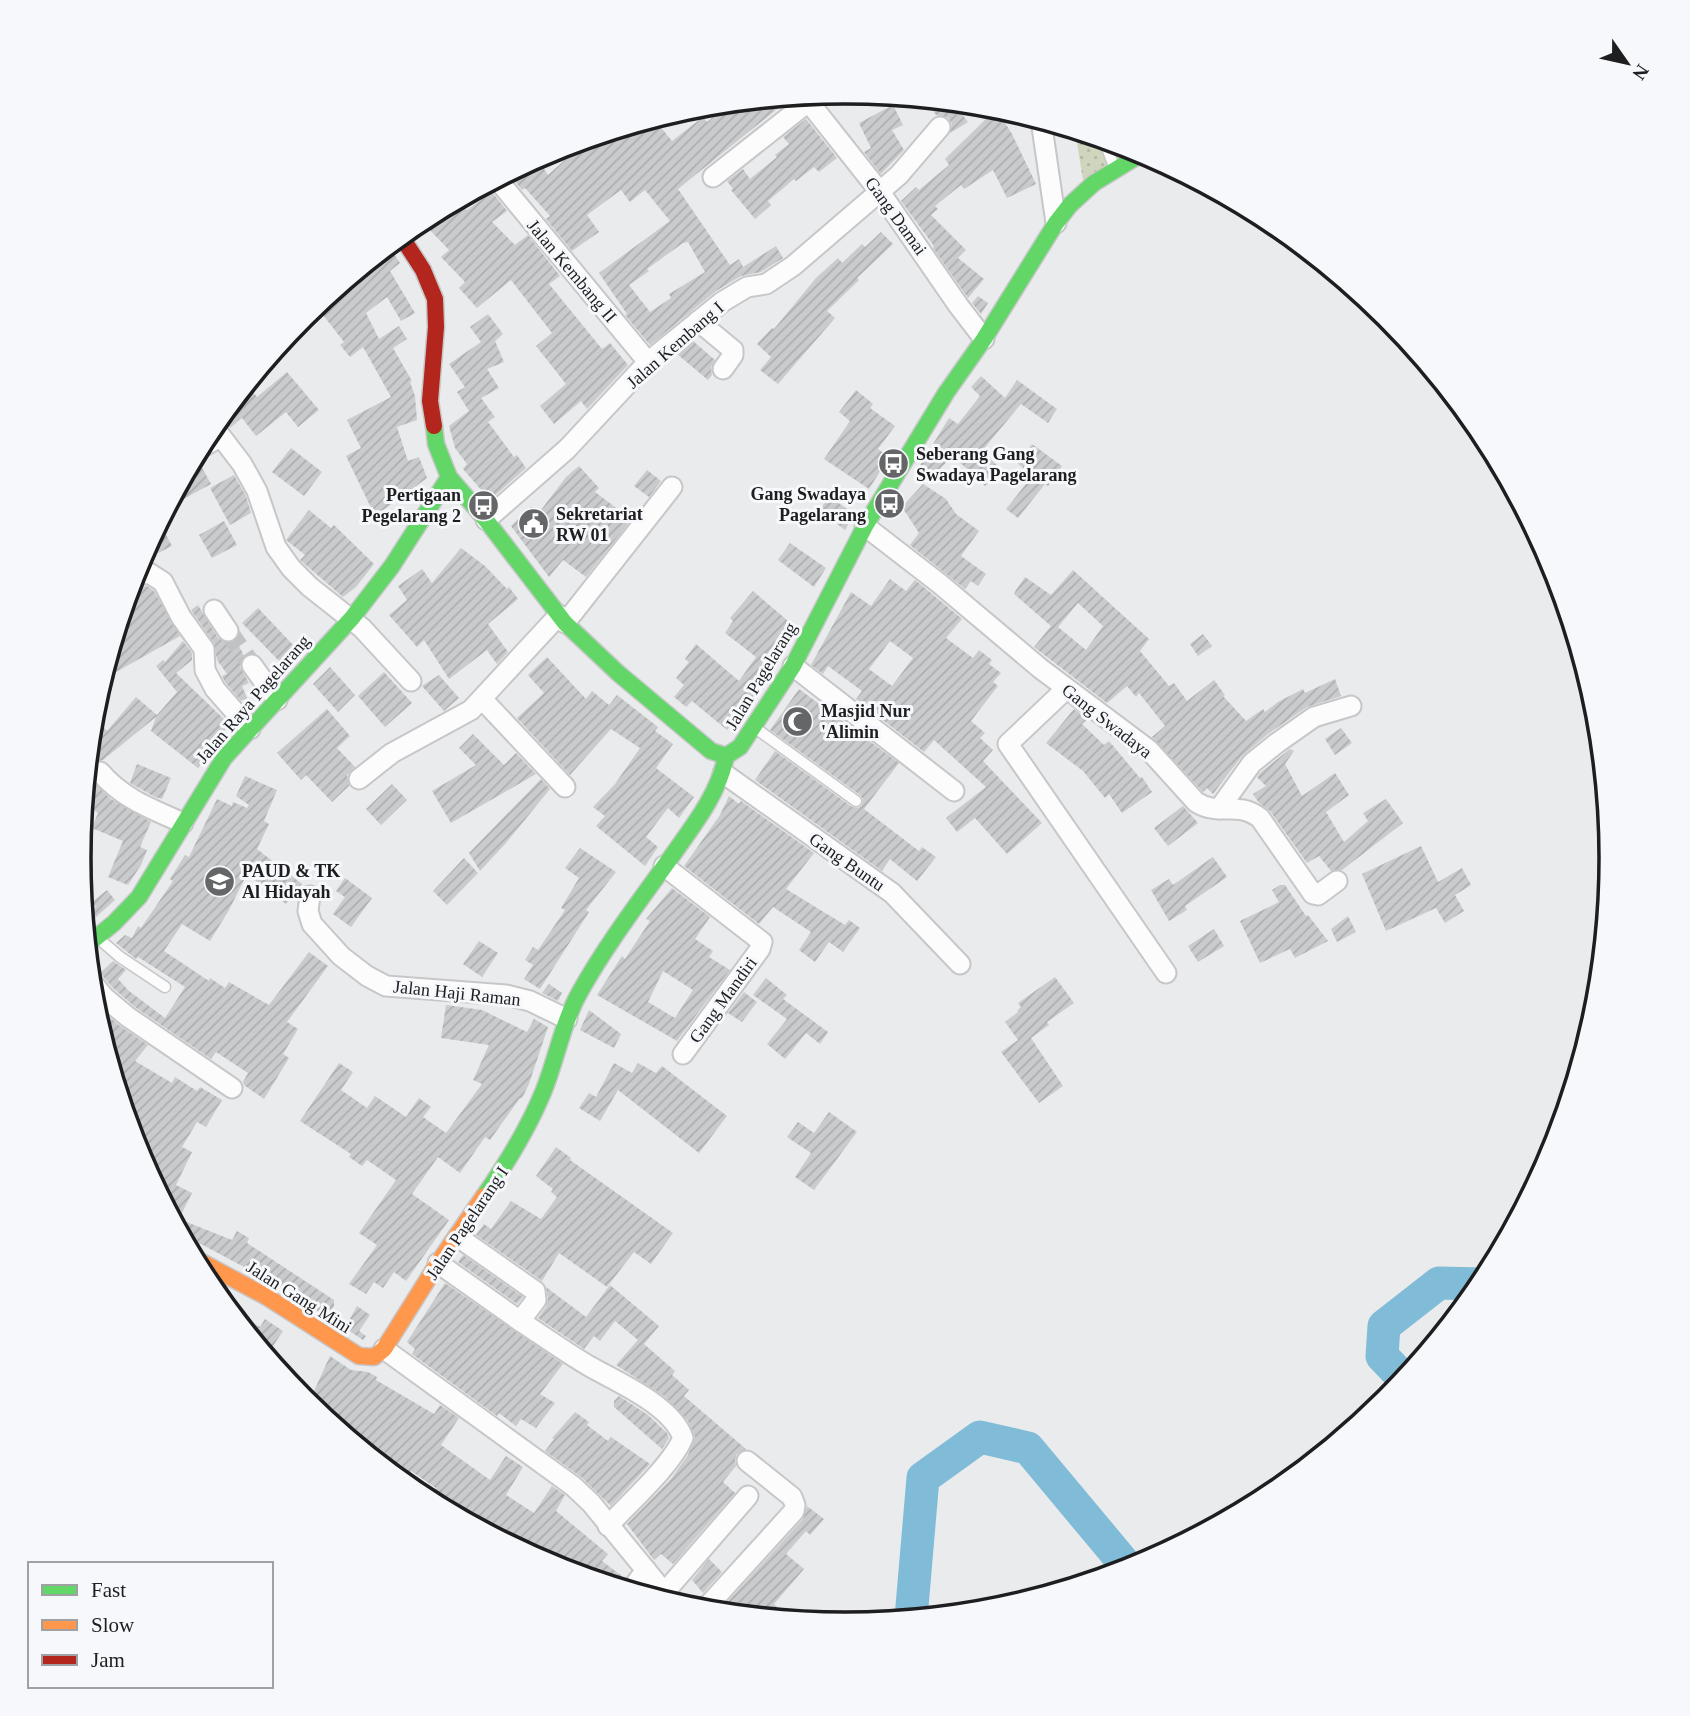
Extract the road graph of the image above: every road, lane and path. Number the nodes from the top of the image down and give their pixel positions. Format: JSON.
{"nodes":[{"id":1,"x":811,"y":105,"type":"edge"},
{"id":2,"x":798,"y":106,"type":"edge"},
{"id":3,"x":940,"y":127,"type":"dead end"},
{"id":4,"x":1043,"y":131,"type":"edge"},
{"id":5,"x":1108,"y":152,"type":"edge"},
{"id":6,"x":1131,"y":160,"type":"edge"},
{"id":7,"x":1115,"y":170,"type":"junction"},
{"id":8,"x":713,"y":177,"type":"dead end"},
{"id":9,"x":503,"y":187,"type":"edge"},
{"id":10,"x":880,"y":192,"type":"junction"},
{"id":11,"x":1056,"y":223,"type":"junction"},
{"id":12,"x":407,"y":245,"type":"edge"},
{"id":13,"x":698,"y":320,"type":"junction"},
{"id":14,"x":984,"y":339,"type":"junction"},
{"id":15,"x":648,"y":362,"type":"junction"},
{"id":16,"x":723,"y":369,"type":"dead end"},
{"id":17,"x":220,"y":436,"type":"edge"},
{"id":18,"x":449,"y":477,"type":"junction"},
{"id":19,"x":672,"y":487,"type":"dead end"},
{"id":20,"x":486,"y":520,"type":"junction"},
{"id":21,"x":865,"y":526,"type":"junction"},
{"id":22,"x":146,"y":574,"type":"edge"},
{"id":23,"x":214,"y":610,"type":"dead end"},
{"id":24,"x":352,"y":618,"type":"junction"},
{"id":25,"x":562,"y":619,"type":"junction"},
{"id":26,"x":228,"y":631,"type":"tunnel mouth"},
{"id":27,"x":252,"y":665,"type":"tunnel mouth"},
{"id":28,"x":793,"y":666,"type":"junction"},
{"id":29,"x":411,"y":681,"type":"dead end"},
{"id":30,"x":1066,"y":689,"type":"junction"},
{"id":31,"x":482,"y":699,"type":"junction"},
{"id":32,"x":277,"y":700,"type":"junction"},
{"id":33,"x":1351,"y":706,"type":"dead end"},
{"id":34,"x":754,"y":726,"type":"junction"},
{"id":35,"x":250,"y":729,"type":"junction"},
{"id":36,"x":725,"y":764,"type":"junction"},
{"id":37,"x":100,"y":772,"type":"dead end"},
{"id":38,"x":359,"y":779,"type":"dead end"},
{"id":39,"x":565,"y":787,"type":"dead end"},
{"id":40,"x":954,"y":791,"type":"dead end"},
{"id":41,"x":856,"y":801,"type":"dead end"},
{"id":42,"x":1219,"y":809,"type":"junction"},
{"id":43,"x":183,"y":823,"type":"junction"},
{"id":44,"x":664,"y":866,"type":"junction"},
{"id":45,"x":1337,"y":881,"type":"dead end"},
{"id":46,"x":310,"y":896,"type":"dead end"},
{"id":47,"x":96,"y":938,"type":"edge"},
{"id":48,"x":96,"y":943,"type":"edge"},
{"id":49,"x":960,"y":964,"type":"dead end"},
{"id":50,"x":1166,"y":973,"type":"dead end"},
{"id":51,"x":165,"y":987,"type":"dead end"},
{"id":52,"x":104,"y":997,"type":"edge"},
{"id":53,"x":567,"y":1019,"type":"junction"},
{"id":54,"x":683,"y":1054,"type":"dead end"},
{"id":55,"x":232,"y":1088,"type":"dead end"},
{"id":56,"x":457,"y":1237,"type":"junction"},
{"id":57,"x":438,"y":1263,"type":"junction"},
{"id":58,"x":212,"y":1268,"type":"edge"},
{"id":59,"x":520,"y":1321,"type":"junction"},
{"id":60,"x":384,"y":1349,"type":"junction"},
{"id":61,"x":747,"y":1461,"type":"dead end"},
{"id":62,"x":748,"y":1496,"type":"dead end"},
{"id":63,"x":608,"y":1526,"type":"junction"},
{"id":64,"x":646,"y":1570,"type":"junction"},
{"id":65,"x":637,"y":1582,"type":"edge"},
{"id":66,"x":661,"y":1589,"type":"edge"},
{"id":67,"x":673,"y":1592,"type":"edge"},
{"id":68,"x":713,"y":1600,"type":"edge"}],
"edges":[{"from":1,"to":10,"type":"street","name":"Gang Damai"},
{"from":2,"to":8,"type":"street"},
{"from":3,"to":10,"type":"street","name":"Jalan Kembang I"},
{"from":4,"to":11,"type":"street"},
{"from":5,"to":7,"type":"lane"},
{"from":6,"to":7,"type":"street","name":"Jalan Pagelarang"},
{"from":7,"to":11,"type":"street","name":"Jalan Pagelarang"},
{"from":9,"to":15,"type":"street","name":"Jalan Kembang II"},
{"from":10,"to":13,"type":"street","name":"Jalan Kembang I"},
{"from":10,"to":14,"type":"street","name":"Gang Damai"},
{"from":11,"to":14,"type":"street","name":"Jalan Pagelarang"},
{"from":12,"to":18,"type":"street","name":"Jalan Pagelarang"},
{"from":13,"to":15,"type":"street","name":"Jalan Kembang I"},
{"from":13,"to":16,"type":"street"},
{"from":14,"to":21,"type":"street","name":"Jalan Pagelarang"},
{"from":15,"to":20,"type":"street","name":"Jalan Kembang I"},
{"from":17,"to":24,"type":"street"},
{"from":18,"to":20,"type":"street","name":"Jalan Pagelarang"},
{"from":18,"to":24,"type":"street","name":"Jalan Raya Pagelarang"},
{"from":19,"to":25,"type":"street"},
{"from":20,"to":25,"type":"street","name":"Jalan Pagelarang"},
{"from":21,"to":28,"type":"street","name":"Jalan Pagelarang"},
{"from":21,"to":30,"type":"street","name":"Gang Swadaya"},
{"from":22,"to":35,"type":"street"},
{"from":23,"to":26,"type":"street"},
{"from":24,"to":29,"type":"street"},
{"from":24,"to":32,"type":"street","name":"Jalan Raya Pagelarang"},
{"from":25,"to":31,"type":"street"},
{"from":25,"to":36,"type":"street","name":"Jalan Pagelarang"},
{"from":27,"to":32,"type":"street"},
{"from":28,"to":34,"type":"street","name":"Jalan Pagelarang"},
{"from":28,"to":40,"type":"street"},
{"from":30,"to":42,"type":"street","name":"Gang Swadaya"},
{"from":30,"to":50,"type":"street"},
{"from":31,"to":38,"type":"street"},
{"from":31,"to":39,"type":"street"},
{"from":32,"to":35,"type":"street","name":"Jalan Raya Pagelarang"},
{"from":33,"to":42,"type":"street"},
{"from":34,"to":36,"type":"street","name":"Jalan Pagelarang"},
{"from":34,"to":41,"type":"lane"},
{"from":35,"to":43,"type":"street","name":"Jalan Raya Pagelarang"},
{"from":36,"to":44,"type":"street","name":"Jalan Pagelarang I"},
{"from":36,"to":49,"type":"street","name":"Gang Buntu"},
{"from":37,"to":43,"type":"street"},
{"from":42,"to":45,"type":"street","name":"Gang Swadaya"},
{"from":43,"to":47,"type":"street","name":"Jalan Raya Pagelarang"},
{"from":44,"to":53,"type":"street","name":"Jalan Pagelarang I"},
{"from":44,"to":54,"type":"street","name":"Gang Mandiri"},
{"from":46,"to":53,"type":"street","name":"Jalan Haji Raman"},
{"from":48,"to":51,"type":"lane"},
{"from":52,"to":55,"type":"street"},
{"from":53,"to":56,"type":"street","name":"Jalan Pagelarang I"},
{"from":56,"to":57,"type":"street","name":"Jalan Pagelarang I"},
{"from":56,"to":59,"type":"street"},
{"from":57,"to":59,"type":"street"},
{"from":57,"to":60,"type":"street","name":"Jalan Pagelarang I"},
{"from":58,"to":60,"type":"street","name":"Jalan Gang Mini"},
{"from":59,"to":63,"type":"street"},
{"from":60,"to":63,"type":"street"},
{"from":61,"to":68,"type":"street"},
{"from":62,"to":67,"type":"street"},
{"from":63,"to":64,"type":"street"},
{"from":64,"to":65,"type":"street"},
{"from":64,"to":66,"type":"street"}]}
